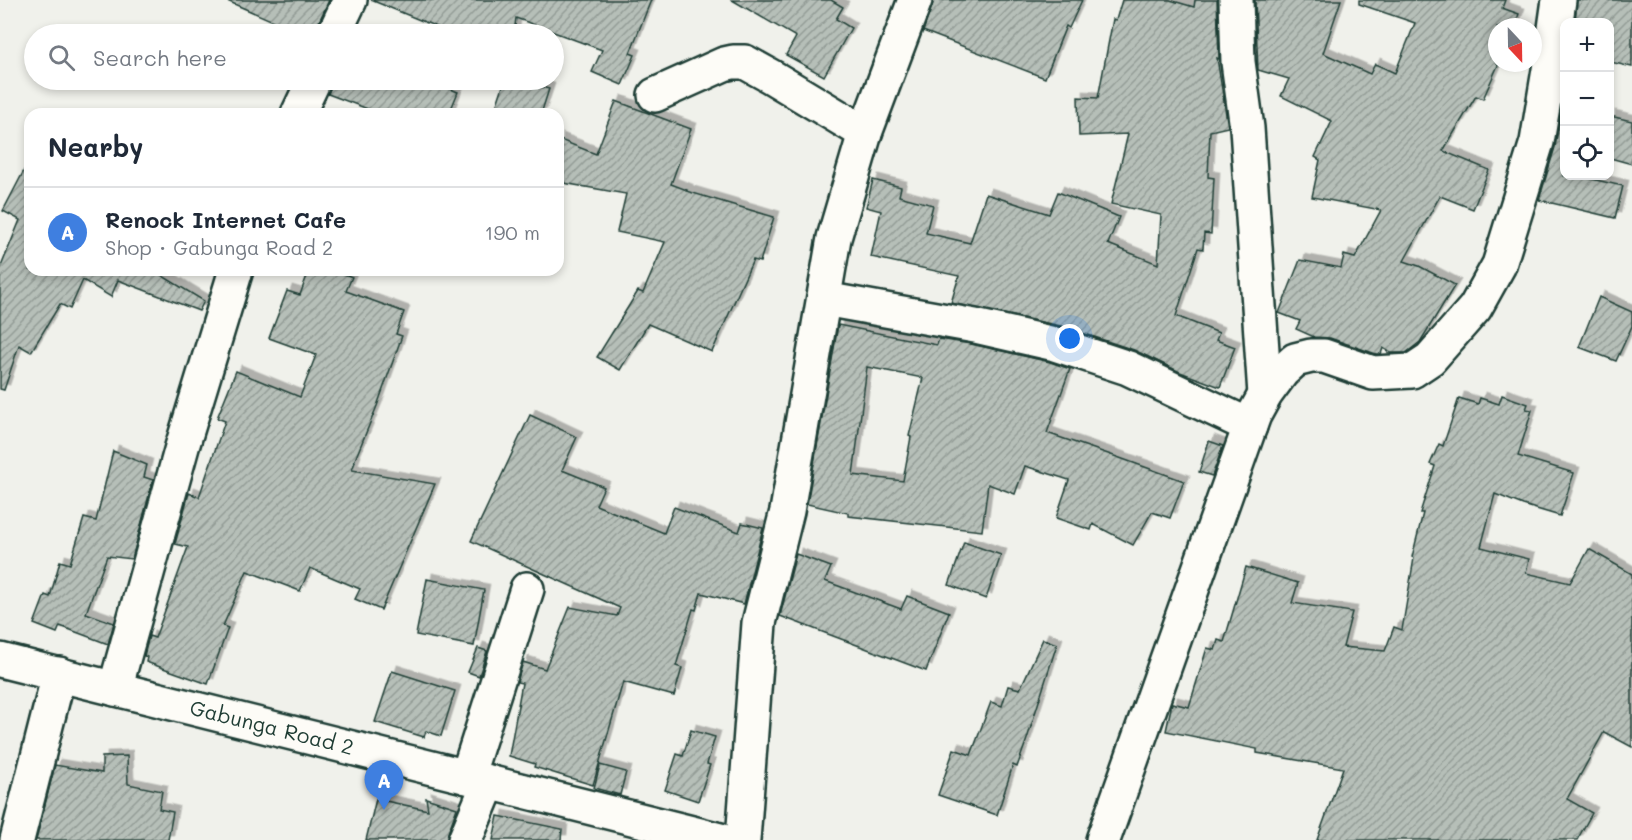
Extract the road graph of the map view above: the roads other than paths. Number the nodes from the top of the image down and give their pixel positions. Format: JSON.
{"nodes":[{"id":1,"x":350,"y":0,"type":"edge"},
{"id":2,"x":915,"y":0,"type":"edge"},
{"id":3,"x":1236,"y":0,"type":"edge"},
{"id":4,"x":1559,"y":0,"type":"edge"},
{"id":5,"x":339,"y":24,"type":"edge"},
{"id":6,"x":309,"y":90,"type":"edge"},
{"id":7,"x":655,"y":95,"type":"dead end"},
{"id":8,"x":301,"y":108,"type":"edge"},
{"id":9,"x":865,"y":133,"type":"junction"},
{"id":10,"x":234,"y":276,"type":"edge"},
{"id":11,"x":824,"y":299,"type":"junction"},
{"id":12,"x":1265,"y":395,"type":"junction"},
{"id":13,"x":1250,"y":426,"type":"junction"},
{"id":14,"x":527,"y":588,"type":"dead end"},
{"id":15,"x":0,"y":660,"type":"edge"},
{"id":16,"x":58,"y":674,"type":"junction"},
{"id":17,"x":115,"y":689,"type":"junction"},
{"id":18,"x":478,"y":779,"type":"junction"},
{"id":19,"x":17,"y":840,"type":"edge"},
{"id":20,"x":465,"y":840,"type":"edge"},
{"id":21,"x":720,"y":840,"type":"edge"},
{"id":22,"x":743,"y":840,"type":"edge"},
{"id":23,"x":1103,"y":840,"type":"edge"}],
"edges":[{"from":1,"to":5,"type":"street"},
{"from":2,"to":9,"type":"street"},
{"from":3,"to":12,"type":"street"},
{"from":4,"to":12,"type":"street"},
{"from":6,"to":8,"type":"street"},
{"from":7,"to":9,"type":"street"},
{"from":9,"to":11,"type":"street"},
{"from":10,"to":17,"type":"street"},
{"from":11,"to":13,"type":"street"},
{"from":11,"to":22,"type":"street"},
{"from":12,"to":13,"type":"street"},
{"from":13,"to":23,"type":"street"},
{"from":14,"to":18,"type":"street"},
{"from":15,"to":16,"type":"street","name":"Gabunga Road 2"},
{"from":16,"to":17,"type":"street","name":"Gabunga Road 2"},
{"from":16,"to":19,"type":"street"},
{"from":17,"to":18,"type":"street","name":"Gabunga Road 2"},
{"from":18,"to":20,"type":"street"},
{"from":18,"to":21,"type":"street","name":"Gabunga Road 2"}]}
